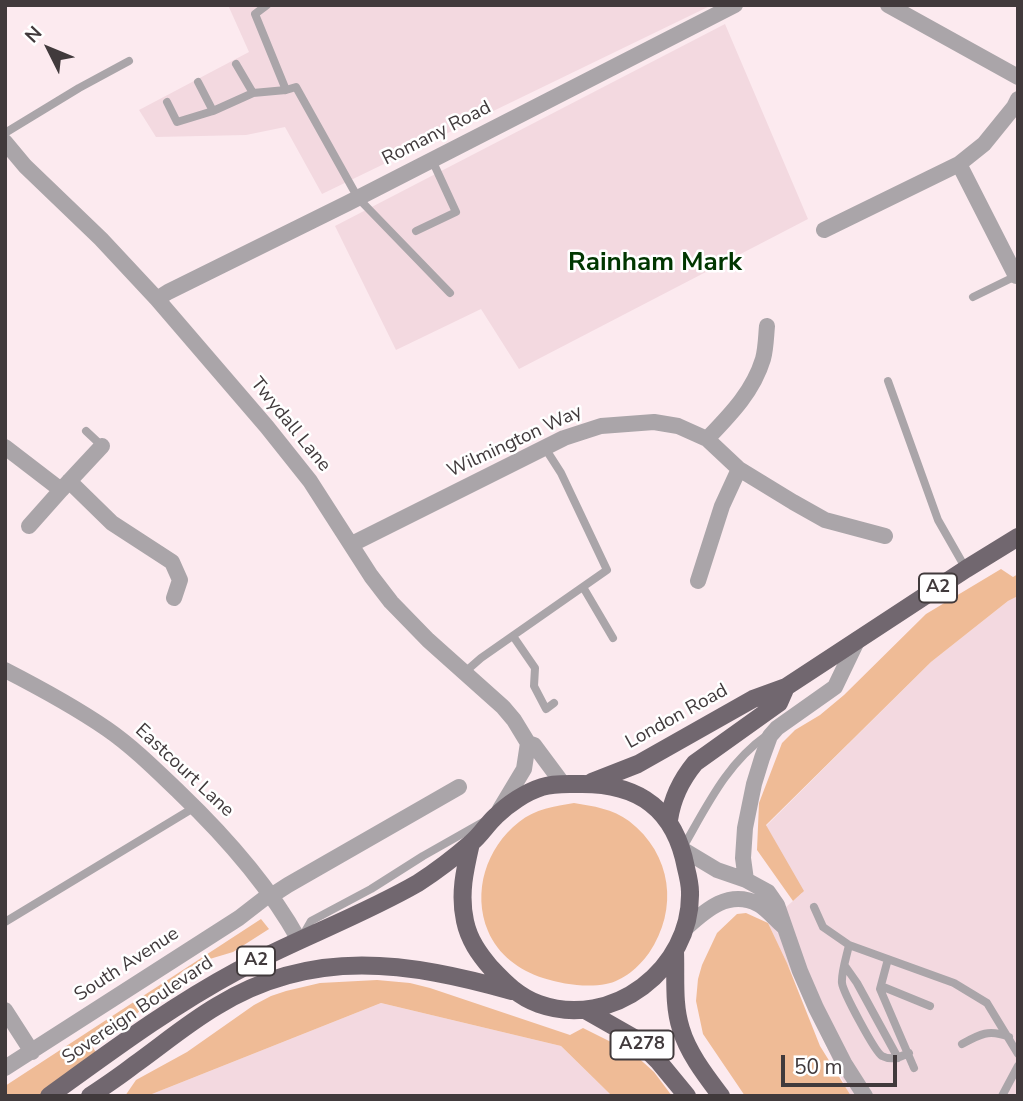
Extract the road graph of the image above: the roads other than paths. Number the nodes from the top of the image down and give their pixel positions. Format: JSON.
{"nodes":[{"id":1,"x":267,"y":5,"type":"edge"},
{"id":2,"x":735,"y":5,"type":"edge"},
{"id":3,"x":888,"y":5,"type":"edge"},
{"id":4,"x":253,"y":10,"type":"edge"},
{"id":5,"x":129,"y":61,"type":"dead end"},
{"id":6,"x":236,"y":64,"type":"dead end"},
{"id":7,"x":1018,"y":77,"type":"edge"},
{"id":8,"x":198,"y":82,"type":"dead end"},
{"id":9,"x":286,"y":90,"type":"junction"},
{"id":10,"x":253,"y":93,"type":"junction"},
{"id":11,"x":1018,"y":99,"type":"edge"},
{"id":12,"x":167,"y":102,"type":"dead end"},
{"id":13,"x":214,"y":111,"type":"junction"},
{"id":14,"x":5,"y":133,"type":"edge"},
{"id":15,"x":5,"y":142,"type":"edge"},
{"id":16,"x":432,"y":160,"type":"junction"},
{"id":17,"x":959,"y":164,"type":"junction"},
{"id":18,"x":358,"y":198,"type":"junction"},
{"id":19,"x":824,"y":230,"type":"dead end"},
{"id":20,"x":416,"y":231,"type":"dead end"},
{"id":21,"x":1017,"y":276,"type":"edge"},
{"id":22,"x":450,"y":293,"type":"dead end"},
{"id":23,"x":973,"y":297,"type":"dead end"},
{"id":24,"x":158,"y":299,"type":"junction"},
{"id":25,"x":767,"y":326,"type":"dead end"},
{"id":26,"x":888,"y":381,"type":"dead end"},
{"id":27,"x":86,"y":431,"type":"dead end"},
{"id":28,"x":706,"y":439,"type":"junction"},
{"id":29,"x":102,"y":446,"type":"joint"},
{"id":30,"x":5,"y":447,"type":"edge"},
{"id":31,"x":545,"y":448,"type":"junction"},
{"id":32,"x":739,"y":469,"type":"junction"},
{"id":33,"x":65,"y":485,"type":"junction"},
{"id":34,"x":29,"y":526,"type":"dead end"},
{"id":35,"x":885,"y":537,"type":"dead end"},
{"id":36,"x":1018,"y":537,"type":"edge"},
{"id":37,"x":352,"y":544,"type":"junction"},
{"id":38,"x":966,"y":569,"type":"junction"},
{"id":39,"x":698,"y":581,"type":"dead end"},
{"id":40,"x":583,"y":586,"type":"junction"},
{"id":41,"x":174,"y":598,"type":"dead end"},
{"id":42,"x":513,"y":636,"type":"junction"},
{"id":43,"x":613,"y":638,"type":"dead end"},
{"id":44,"x":858,"y":639,"type":"junction"},
{"id":45,"x":5,"y":670,"type":"edge"},
{"id":46,"x":465,"y":672,"type":"junction"},
{"id":47,"x":786,"y":687,"type":"junction"},
{"id":48,"x":554,"y":703,"type":"dead end"},
{"id":49,"x":781,"y":725,"type":"junction"},
{"id":50,"x":528,"y":743,"type":"junction"},
{"id":51,"x":588,"y":783,"type":"junction"},
{"id":52,"x":563,"y":784,"type":"junction"},
{"id":53,"x":459,"y":787,"type":"dead end"},
{"id":54,"x":195,"y":807,"type":"junction"},
{"id":55,"x":497,"y":814,"type":"junction"},
{"id":56,"x":669,"y":820,"type":"junction"},
{"id":57,"x":471,"y":843,"type":"junction"},
{"id":58,"x":682,"y":849,"type":"junction"},
{"id":59,"x":746,"y":880,"type":"junction"},
{"id":60,"x":271,"y":895,"type":"junction"},
{"id":61,"x":814,"y":907,"type":"dead end"},
{"id":62,"x":5,"y":922,"type":"edge"},
{"id":63,"x":785,"y":927,"type":"junction"},
{"id":64,"x":685,"y":929,"type":"junction"},
{"id":65,"x":299,"y":940,"type":"junction"},
{"id":66,"x":849,"y":944,"type":"junction"},
{"id":67,"x":675,"y":951,"type":"junction"},
{"id":68,"x":888,"y":959,"type":"junction"},
{"id":69,"x":845,"y":966,"type":"junction"},
{"id":70,"x":881,"y":986,"type":"junction"},
{"id":71,"x":515,"y":992,"type":"junction"},
{"id":72,"x":930,"y":1006,"type":"dead end"},
{"id":73,"x":5,"y":1010,"type":"edge"},
{"id":74,"x":585,"y":1010,"type":"junction"},
{"id":75,"x":1009,"y":1037,"type":"junction"},
{"id":76,"x":962,"y":1044,"type":"dead end"},
{"id":77,"x":32,"y":1052,"type":"junction"},
{"id":78,"x":909,"y":1053,"type":"junction"},
{"id":79,"x":1018,"y":1054,"type":"edge"},
{"id":80,"x":898,"y":1058,"type":"junction"},
{"id":81,"x":1018,"y":1066,"type":"edge"},
{"id":82,"x":5,"y":1068,"type":"edge"},
{"id":83,"x":914,"y":1068,"type":"dead end"},
{"id":84,"x":49,"y":1096,"type":"edge"},
{"id":85,"x":90,"y":1096,"type":"edge"},
{"id":86,"x":687,"y":1096,"type":"edge"},
{"id":87,"x":721,"y":1096,"type":"edge"},
{"id":88,"x":865,"y":1096,"type":"edge"},
{"id":89,"x":1002,"y":1096,"type":"edge"}],
"edges":[{"from":1,"to":4,"type":"lane"},
{"from":2,"to":16,"type":"street","name":"Romany Road"},
{"from":3,"to":7,"type":"street"},
{"from":4,"to":9,"type":"lane"},
{"from":5,"to":14,"type":"lane"},
{"from":6,"to":10,"type":"lane"},
{"from":8,"to":13,"type":"lane"},
{"from":9,"to":10,"type":"lane"},
{"from":9,"to":18,"type":"lane"},
{"from":10,"to":13,"type":"lane"},
{"from":11,"to":17,"type":"street"},
{"from":12,"to":13,"type":"lane"},
{"from":15,"to":24,"type":"street","name":"Twydall Lane"},
{"from":16,"to":18,"type":"street","name":"Romany Road"},
{"from":16,"to":20,"type":"lane"},
{"from":17,"to":19,"type":"street"},
{"from":17,"to":21,"type":"street"},
{"from":18,"to":22,"type":"lane"},
{"from":18,"to":24,"type":"street","name":"Romany Road"},
{"from":21,"to":23,"type":"lane"},
{"from":24,"to":37,"type":"street","name":"Twydall Lane"},
{"from":25,"to":28,"type":"street"},
{"from":26,"to":38,"type":"lane"},
{"from":27,"to":29,"type":"lane"},
{"from":28,"to":31,"type":"street","name":"Wilmington Way"},
{"from":28,"to":32,"type":"street","name":"Wilmington Way"},
{"from":29,"to":33,"type":"street"},
{"from":30,"to":33,"type":"street"},
{"from":31,"to":37,"type":"street","name":"Wilmington Way"},
{"from":31,"to":40,"type":"lane"},
{"from":32,"to":35,"type":"street","name":"Wilmington Way"},
{"from":32,"to":39,"type":"street"},
{"from":33,"to":34,"type":"street"},
{"from":33,"to":41,"type":"street"},
{"from":36,"to":38,"type":"main road","name":"London Road","number":"A2"},
{"from":37,"to":46,"type":"street","name":"Twydall Lane"},
{"from":38,"to":44,"type":"main road","name":"London Road","number":"A2"},
{"from":40,"to":42,"type":"lane"},
{"from":40,"to":43,"type":"lane"},
{"from":42,"to":46,"type":"lane"},
{"from":42,"to":48,"type":"lane"},
{"from":44,"to":47,"type":"main road","name":"London Road","number":"A2"},
{"from":44,"to":49,"type":"street"},
{"from":45,"to":54,"type":"street","name":"Eastcourt Lane"},
{"from":46,"to":50,"type":"street","name":"Twydall Lane"},
{"from":47,"to":51,"type":"main road","name":"London Road","number":"A2"},
{"from":47,"to":56,"type":"main road","name":"London Road","number":"A2"},
{"from":49,"to":58,"type":"lane"},
{"from":49,"to":59,"type":"street"},
{"from":50,"to":52,"type":"street","name":"Twydall Lane"},
{"from":50,"to":55,"type":"street"},
{"from":51,"to":52,"type":"main road"},
{"from":51,"to":56,"type":"main road"},
{"from":52,"to":55,"type":"main road"},
{"from":53,"to":60,"type":"street","name":"South Avenue"},
{"from":54,"to":60,"type":"street","name":"Eastcourt Lane"},
{"from":54,"to":62,"type":"lane"},
{"from":55,"to":57,"type":"main road"},
{"from":55,"to":65,"type":"lane"},
{"from":56,"to":58,"type":"main road"},
{"from":57,"to":65,"type":"main road","name":"Sovereign Boulevard","number":"A2"},
{"from":57,"to":71,"type":"main road"},
{"from":58,"to":59,"type":"street"},
{"from":58,"to":64,"type":"main road"},
{"from":59,"to":63,"type":"street"},
{"from":60,"to":65,"type":"street","name":"Eastcourt Lane"},
{"from":60,"to":77,"type":"street","name":"South Avenue"},
{"from":61,"to":66,"type":"lane"},
{"from":63,"to":64,"type":"street"},
{"from":63,"to":88,"type":"street"},
{"from":64,"to":67,"type":"main road"},
{"from":65,"to":84,"type":"main road","name":"Sovereign Boulevard","number":"A2"},
{"from":66,"to":68,"type":"lane"},
{"from":66,"to":69,"type":"lane"},
{"from":67,"to":74,"type":"main road"},
{"from":67,"to":87,"type":"main road","number":"A278"},
{"from":68,"to":70,"type":"lane"},
{"from":68,"to":75,"type":"lane"},
{"from":69,"to":80,"type":"lane"},
{"from":69,"to":80,"type":"lane"},
{"from":70,"to":72,"type":"lane"},
{"from":70,"to":78,"type":"lane"},
{"from":71,"to":74,"type":"main road"},
{"from":71,"to":85,"type":"main road","name":"Sovereign Boulevard","number":"A2"},
{"from":73,"to":77,"type":"street"},
{"from":74,"to":86,"type":"main road","number":"A278"},
{"from":75,"to":76,"type":"lane"},
{"from":75,"to":79,"type":"lane"},
{"from":77,"to":82,"type":"street","name":"South Avenue"},
{"from":78,"to":80,"type":"lane"},
{"from":78,"to":83,"type":"lane"},
{"from":81,"to":89,"type":"lane"}]}
